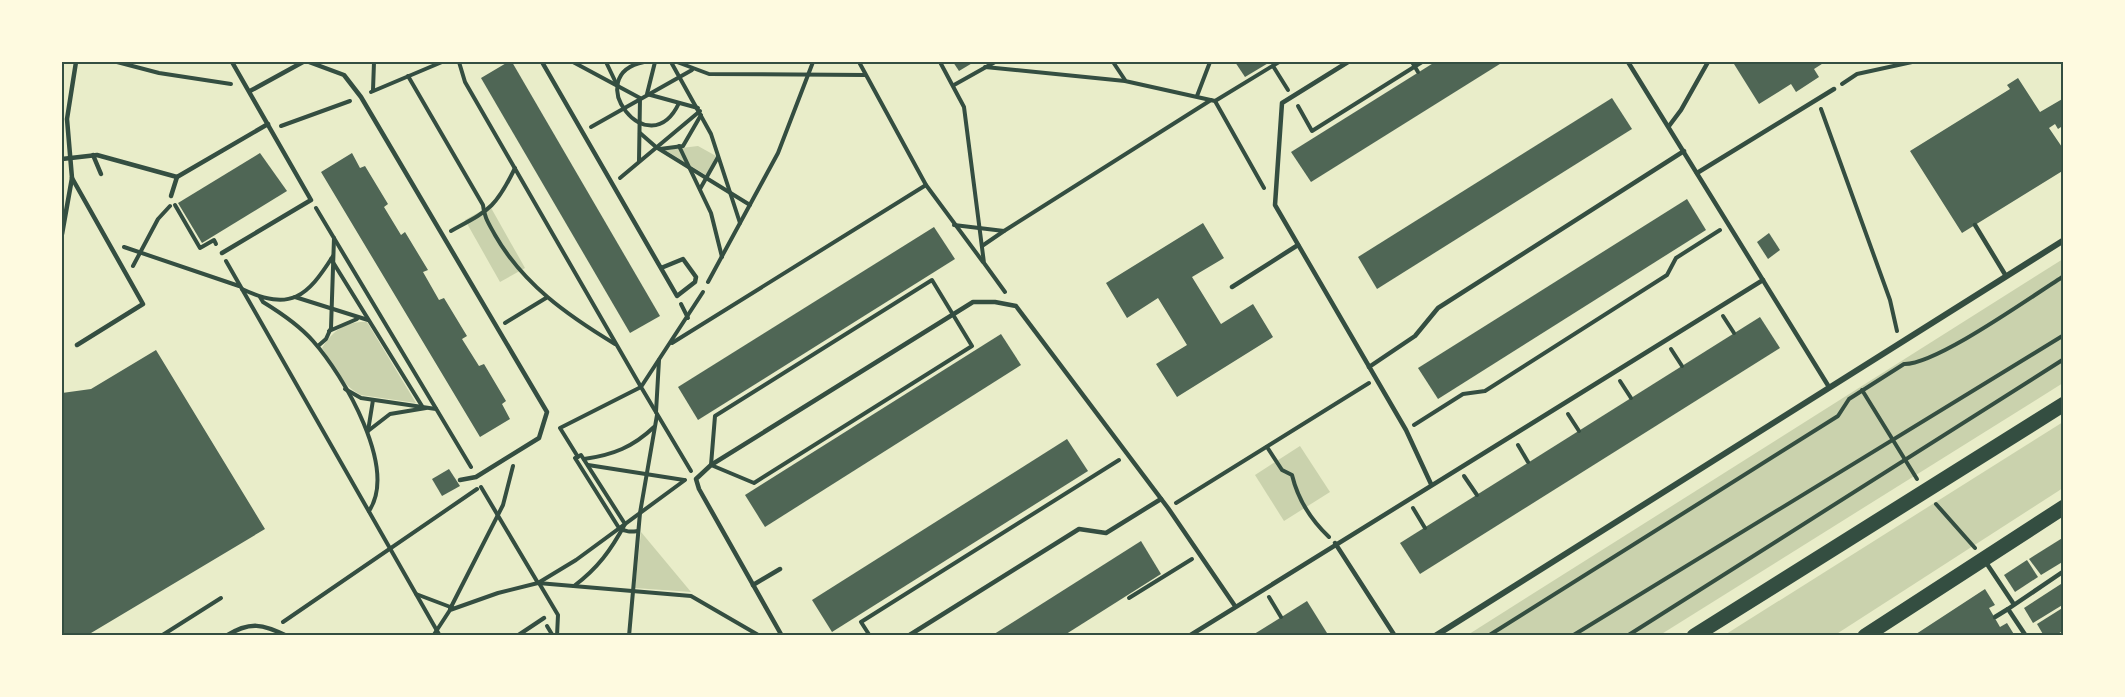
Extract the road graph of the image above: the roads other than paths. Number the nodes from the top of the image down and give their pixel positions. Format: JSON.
{"nodes":[{"id":1,"x":76,"y":62,"type":"edge"},
{"id":2,"x":232,"y":62,"type":"edge"},
{"id":3,"x":303,"y":62,"type":"edge"},
{"id":4,"x":309,"y":62,"type":"edge"},
{"id":5,"x":542,"y":62,"type":"edge"},
{"id":6,"x":1348,"y":62,"type":"edge"},
{"id":7,"x":1628,"y":62,"type":"edge"},
{"id":8,"x":1708,"y":62,"type":"edge"},
{"id":9,"x":1834,"y":89,"type":"road end"},
{"id":10,"x":250,"y":91,"type":"junction"},
{"id":11,"x":270,"y":126,"type":"junction"},
{"id":12,"x":1669,"y":126,"type":"junction"},
{"id":13,"x":1684,"y":151,"type":"junction"},
{"id":14,"x":93,"y":155,"type":"junction"},
{"id":15,"x":72,"y":157,"type":"junction"},
{"id":16,"x":62,"y":159,"type":"edge"},
{"id":17,"x":1698,"y":173,"type":"junction"},
{"id":18,"x":101,"y":174,"type":"dead end"},
{"id":19,"x":177,"y":177,"type":"junction"},
{"id":20,"x":72,"y":178,"type":"junction"},
{"id":21,"x":171,"y":196,"type":"road end"},
{"id":22,"x":1975,"y":225,"type":"dead end"},
{"id":23,"x":62,"y":234,"type":"edge"},
{"id":24,"x":2064,"y":240,"type":"edge"},
{"id":25,"x":1298,"y":245,"type":"junction"},
{"id":26,"x":222,"y":253,"type":"road end"},
{"id":27,"x":661,"y":268,"type":"junction"},
{"id":28,"x":2006,"y":276,"type":"junction"},
{"id":29,"x":1763,"y":280,"type":"junction"},
{"id":30,"x":1232,"y":287,"type":"dead end"},
{"id":31,"x":77,"y":345,"type":"dead end"},
{"id":32,"x":1369,"y":367,"type":"junction"},
{"id":33,"x":1829,"y":387,"type":"junction"},
{"id":34,"x":2064,"y":404,"type":"edge"},
{"id":35,"x":460,"y":480,"type":"dead end"},
{"id":36,"x":1431,"y":484,"type":"junction"},
{"id":37,"x":1161,"y":499,"type":"junction"},
{"id":38,"x":2064,"y":507,"type":"edge"},
{"id":39,"x":1335,"y":543,"type":"junction"},
{"id":40,"x":1984,"y":559,"type":"junction"},
{"id":41,"x":780,"y":569,"type":"dead end"},
{"id":42,"x":2064,"y":572,"type":"edge"},
{"id":43,"x":753,"y":585,"type":"junction"},
{"id":44,"x":2013,"y":603,"type":"junction"},
{"id":45,"x":1235,"y":606,"type":"junction"},
{"id":46,"x":2008,"y":609,"type":"junction"},
{"id":47,"x":1995,"y":617,"type":"dead end"},
{"id":48,"x":544,"y":618,"type":"dead end"},
{"id":49,"x":226,"y":636,"type":"edge"},
{"id":50,"x":287,"y":636,"type":"edge"},
{"id":51,"x":517,"y":636,"type":"edge"},
{"id":52,"x":782,"y":636,"type":"edge"},
{"id":53,"x":908,"y":636,"type":"edge"},
{"id":54,"x":1189,"y":636,"type":"edge"},
{"id":55,"x":1395,"y":636,"type":"edge"},
{"id":56,"x":1435,"y":636,"type":"edge"},
{"id":57,"x":1694,"y":636,"type":"edge"},
{"id":58,"x":1865,"y":636,"type":"edge"},
{"id":59,"x":2026,"y":636,"type":"edge"}],
"edges":[{"from":1,"to":15,"type":"lane"},
{"from":2,"to":10,"type":"lane"},
{"from":3,"to":10,"type":"lane"},
{"from":4,"to":35,"type":"lane"},
{"from":5,"to":27,"type":"lane"},
{"from":6,"to":25,"type":"lane"},
{"from":7,"to":12,"type":"lane"},
{"from":8,"to":12,"type":"lane"},
{"from":9,"to":17,"type":"lane"},
{"from":10,"to":11,"type":"lane"},
{"from":11,"to":19,"type":"lane"},
{"from":11,"to":26,"type":"lane"},
{"from":12,"to":13,"type":"lane"},
{"from":13,"to":17,"type":"lane"},
{"from":13,"to":32,"type":"lane"},
{"from":14,"to":15,"type":"lane"},
{"from":14,"to":18,"type":"lane"},
{"from":14,"to":19,"type":"lane"},
{"from":15,"to":16,"type":"lane"},
{"from":15,"to":20,"type":"lane"},
{"from":17,"to":29,"type":"lane"},
{"from":19,"to":21,"type":"lane"},
{"from":20,"to":23,"type":"lane"},
{"from":20,"to":31,"type":"lane"},
{"from":22,"to":28,"type":"lane"},
{"from":24,"to":28,"type":"street"},
{"from":25,"to":30,"type":"lane"},
{"from":25,"to":32,"type":"lane"},
{"from":27,"to":27,"type":"lane"},
{"from":28,"to":33,"type":"street"},
{"from":29,"to":33,"type":"lane"},
{"from":29,"to":36,"type":"lane"},
{"from":32,"to":36,"type":"lane"},
{"from":33,"to":56,"type":"street"},
{"from":34,"to":57,"type":"main road"},
{"from":36,"to":39,"type":"lane"},
{"from":37,"to":43,"type":"lane"},
{"from":37,"to":45,"type":"lane"},
{"from":37,"to":53,"type":"lane"},
{"from":38,"to":40,"type":"main road"},
{"from":39,"to":45,"type":"lane"},
{"from":39,"to":55,"type":"lane"},
{"from":40,"to":44,"type":"lane"},
{"from":40,"to":58,"type":"main road"},
{"from":41,"to":43,"type":"lane"},
{"from":42,"to":44,"type":"lane"},
{"from":43,"to":52,"type":"lane"},
{"from":44,"to":46,"type":"lane"},
{"from":45,"to":54,"type":"lane"},
{"from":46,"to":47,"type":"lane"},
{"from":46,"to":59,"type":"lane"},
{"from":48,"to":51,"type":"lane"},
{"from":49,"to":50,"type":"lane"}]}
